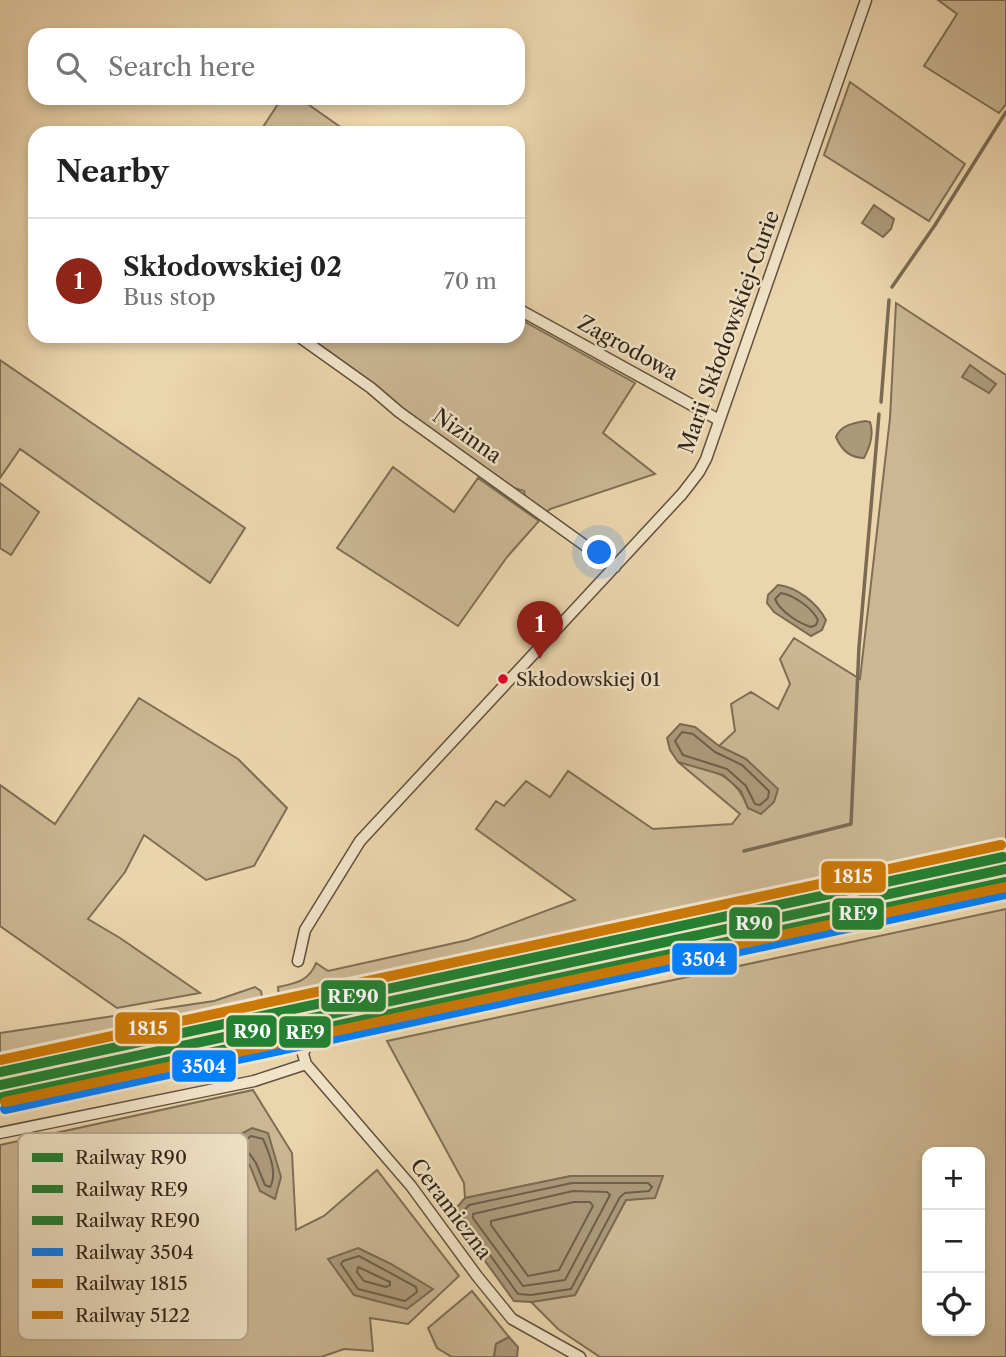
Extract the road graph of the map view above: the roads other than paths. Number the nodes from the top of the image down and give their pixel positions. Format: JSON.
{"nodes":[{"id":1,"x":866,"y":0,"type":"edge"},
{"id":2,"x":525,"y":313,"type":"edge"},
{"id":3,"x":308,"y":343,"type":"edge"},
{"id":4,"x":719,"y":420,"type":"junction"},
{"id":5,"x":615,"y":567,"type":"junction"},
{"id":6,"x":1006,"y":891,"type":"edge"},
{"id":7,"x":298,"y":961,"type":"dead end"},
{"id":8,"x":306,"y":1064,"type":"junction"},
{"id":9,"x":0,"y":1133,"type":"edge"},
{"id":10,"x":580,"y":1357,"type":"edge"}],
"edges":[{"from":1,"to":4,"type":"street","name":"Marii Skłodowskiej-Curie"},
{"from":2,"to":4,"type":"street","name":"Zagrodowa"},
{"from":3,"to":5,"type":"street","name":"Nizinna"},
{"from":4,"to":5,"type":"street","name":"Marii Skłodowskiej-Curie"},
{"from":5,"to":7,"type":"street","name":"Marii Skłodowskiej-Curie"},
{"from":6,"to":8,"type":"street"},
{"from":8,"to":9,"type":"street"},
{"from":8,"to":10,"type":"street","name":"Ceramiczna"}]}
